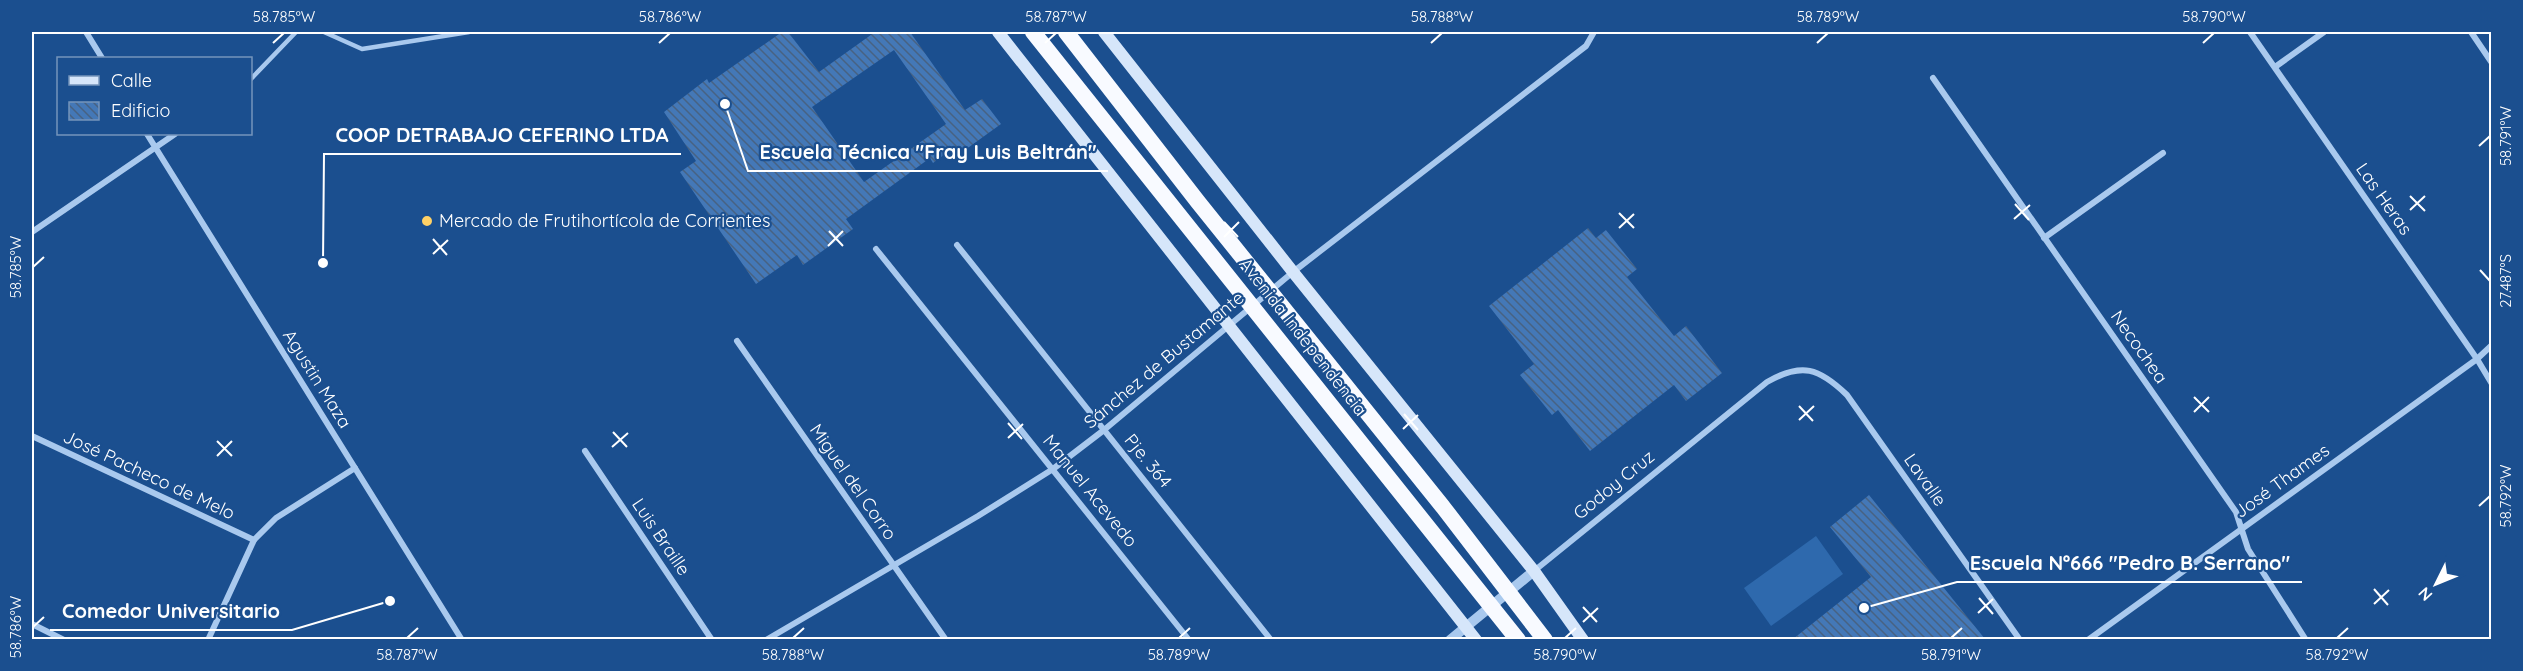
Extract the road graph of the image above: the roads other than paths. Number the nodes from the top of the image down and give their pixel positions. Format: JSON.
{"nodes":[{"id":1,"x":86,"y":32,"type":"edge"},
{"id":2,"x":296,"y":32,"type":"edge"},
{"id":3,"x":324,"y":32,"type":"edge"},
{"id":4,"x":469,"y":32,"type":"edge"},
{"id":5,"x":998,"y":32,"type":"edge"},
{"id":6,"x":1019,"y":32,"type":"edge"},
{"id":7,"x":1033,"y":32,"type":"edge"},
{"id":8,"x":1066,"y":32,"type":"edge"},
{"id":9,"x":1081,"y":32,"type":"edge"},
{"id":10,"x":1104,"y":32,"type":"edge"},
{"id":11,"x":1594,"y":32,"type":"edge"},
{"id":12,"x":2250,"y":32,"type":"edge"},
{"id":13,"x":2324,"y":32,"type":"edge"},
{"id":14,"x":2471,"y":32,"type":"edge"},
{"id":15,"x":101,"y":57,"type":"edge"},
{"id":16,"x":2492,"y":63,"type":"edge"},
{"id":17,"x":2275,"y":67,"type":"junction"},
{"id":18,"x":252,"y":78,"type":"edge"},
{"id":19,"x":1933,"y":78,"type":"dead end"},
{"id":20,"x":1126,"y":108,"type":"junction"},
{"id":21,"x":1104,"y":119,"type":"junction"},
{"id":22,"x":148,"y":135,"type":"edge"},
{"id":23,"x":174,"y":135,"type":"edge"},
{"id":24,"x":155,"y":148,"type":"junction"},
{"id":25,"x":2163,"y":153,"type":"dead end"},
{"id":26,"x":32,"y":232,"type":"edge"},
{"id":27,"x":2044,"y":238,"type":"junction"},
{"id":28,"x":957,"y":245,"type":"dead end"},
{"id":29,"x":876,"y":249,"type":"dead end"},
{"id":30,"x":1293,"y":272,"type":"junction"},
{"id":31,"x":1271,"y":291,"type":"junction"},
{"id":32,"x":1253,"y":305,"type":"junction"},
{"id":33,"x":1228,"y":327,"type":"junction"},
{"id":34,"x":737,"y":341,"type":"dead end"},
{"id":35,"x":2492,"y":345,"type":"edge"},
{"id":36,"x":2476,"y":359,"type":"junction"},
{"id":37,"x":1785,"y":372,"type":"joint"},
{"id":38,"x":2492,"y":384,"type":"edge"},
{"id":39,"x":1104,"y":430,"type":"junction"},
{"id":40,"x":32,"y":436,"type":"edge"},
{"id":41,"x":585,"y":451,"type":"dead end"},
{"id":42,"x":355,"y":468,"type":"junction"},
{"id":43,"x":1053,"y":469,"type":"junction"},
{"id":44,"x":2241,"y":529,"type":"junction"},
{"id":45,"x":254,"y":540,"type":"junction"},
{"id":46,"x":893,"y":566,"type":"junction"},
{"id":47,"x":1534,"y":571,"type":"junction"},
{"id":48,"x":1509,"y":592,"type":"junction"},
{"id":49,"x":1491,"y":607,"type":"junction"},
{"id":50,"x":32,"y":624,"type":"edge"},
{"id":51,"x":1466,"y":627,"type":"junction"},
{"id":52,"x":64,"y":639,"type":"edge"},
{"id":53,"x":208,"y":639,"type":"edge"},
{"id":54,"x":462,"y":639,"type":"edge"},
{"id":55,"x":712,"y":639,"type":"edge"},
{"id":56,"x":766,"y":639,"type":"edge"},
{"id":57,"x":946,"y":639,"type":"edge"},
{"id":58,"x":1189,"y":639,"type":"edge"},
{"id":59,"x":1271,"y":639,"type":"edge"},
{"id":60,"x":1450,"y":639,"type":"edge"},
{"id":61,"x":1476,"y":639,"type":"edge"},
{"id":62,"x":1518,"y":639,"type":"edge"},
{"id":63,"x":1545,"y":639,"type":"edge"},
{"id":64,"x":1583,"y":639,"type":"edge"},
{"id":65,"x":2020,"y":639,"type":"edge"},
{"id":66,"x":2088,"y":639,"type":"edge"},
{"id":67,"x":2306,"y":639,"type":"edge"}],
"edges":[{"from":1,"to":15,"type":"street"},
{"from":2,"to":18,"type":"lane"},
{"from":3,"to":4,"type":"lane"},
{"from":5,"to":33,"type":"main road"},
{"from":6,"to":21,"type":"highway"},
{"from":7,"to":21,"type":"highway","name":"Avenida Independencia"},
{"from":8,"to":20,"type":"highway","name":"Avenida Independencia"},
{"from":9,"to":20,"type":"highway"},
{"from":10,"to":30,"type":"main road","name":"Avenida Independencia"},
{"from":11,"to":30,"type":"street","name":"Sánchez de Bustamante"},
{"from":12,"to":17,"type":"street","name":"Las Heras"},
{"from":13,"to":17,"type":"street"},
{"from":14,"to":16,"type":"street"},
{"from":17,"to":36,"type":"street","name":"Las Heras"},
{"from":19,"to":27,"type":"street","name":"Necochea"},
{"from":20,"to":31,"type":"highway","name":"Avenida Independencia"},
{"from":21,"to":32,"type":"highway","name":"Avenida Independencia"},
{"from":22,"to":24,"type":"street","name":"Agustin Maza"},
{"from":23,"to":24,"type":"street"},
{"from":24,"to":26,"type":"street"},
{"from":24,"to":42,"type":"street","name":"Agustin Maza"},
{"from":25,"to":27,"type":"street"},
{"from":27,"to":44,"type":"street","name":"Necochea"},
{"from":28,"to":39,"type":"street","name":"Pje. 364"},
{"from":29,"to":43,"type":"street","name":"Manuel Acevedo"},
{"from":30,"to":31,"type":"street","name":"Sánchez de Bustamante"},
{"from":30,"to":47,"type":"main road","name":"Avenida Independencia"},
{"from":31,"to":32,"type":"street","name":"Sánchez de Bustamante"},
{"from":31,"to":48,"type":"highway","name":"Avenida Independencia"},
{"from":32,"to":33,"type":"street","name":"Sánchez de Bustamante"},
{"from":32,"to":49,"type":"highway","name":"Avenida Independencia"},
{"from":33,"to":39,"type":"street","name":"Sánchez de Bustamante"},
{"from":33,"to":51,"type":"main road"},
{"from":34,"to":46,"type":"street","name":"Miguel del Corro"},
{"from":35,"to":36,"type":"street","name":"José Thames"},
{"from":36,"to":38,"type":"street","name":"Las Heras"},
{"from":36,"to":44,"type":"street","name":"José Thames"},
{"from":37,"to":47,"type":"street","name":"Godoy Cruz"},
{"from":37,"to":65,"type":"street","name":"Lavalle"},
{"from":39,"to":43,"type":"street","name":"Sánchez de Bustamante"},
{"from":39,"to":59,"type":"street","name":"Pje. 364"},
{"from":40,"to":45,"type":"street","name":"José Pacheco de Melo"},
{"from":41,"to":55,"type":"street","name":"Luis Braille"},
{"from":42,"to":45,"type":"street"},
{"from":42,"to":54,"type":"street","name":"Agustin Maza"},
{"from":43,"to":46,"type":"street","name":"Sánchez de Bustamante"},
{"from":43,"to":58,"type":"street","name":"Manuel Acevedo"},
{"from":44,"to":66,"type":"street","name":"José Thames"},
{"from":44,"to":67,"type":"street","name":"Necochea"},
{"from":45,"to":53,"type":"street"},
{"from":46,"to":56,"type":"street","name":"Sánchez de Bustamante"},
{"from":46,"to":57,"type":"street","name":"Miguel del Corro"},
{"from":47,"to":48,"type":"street","name":"Godoy Cruz"},
{"from":47,"to":64,"type":"main road","name":"Avenida Independencia"},
{"from":48,"to":49,"type":"street","name":"Godoy Cruz"},
{"from":48,"to":63,"type":"highway","name":"Avenida Independencia"},
{"from":49,"to":51,"type":"street","name":"Godoy Cruz"},
{"from":49,"to":62,"type":"highway","name":"Avenida Independencia"},
{"from":50,"to":52,"type":"street"},
{"from":51,"to":60,"type":"street","name":"Godoy Cruz"},
{"from":51,"to":61,"type":"main road"}]}
